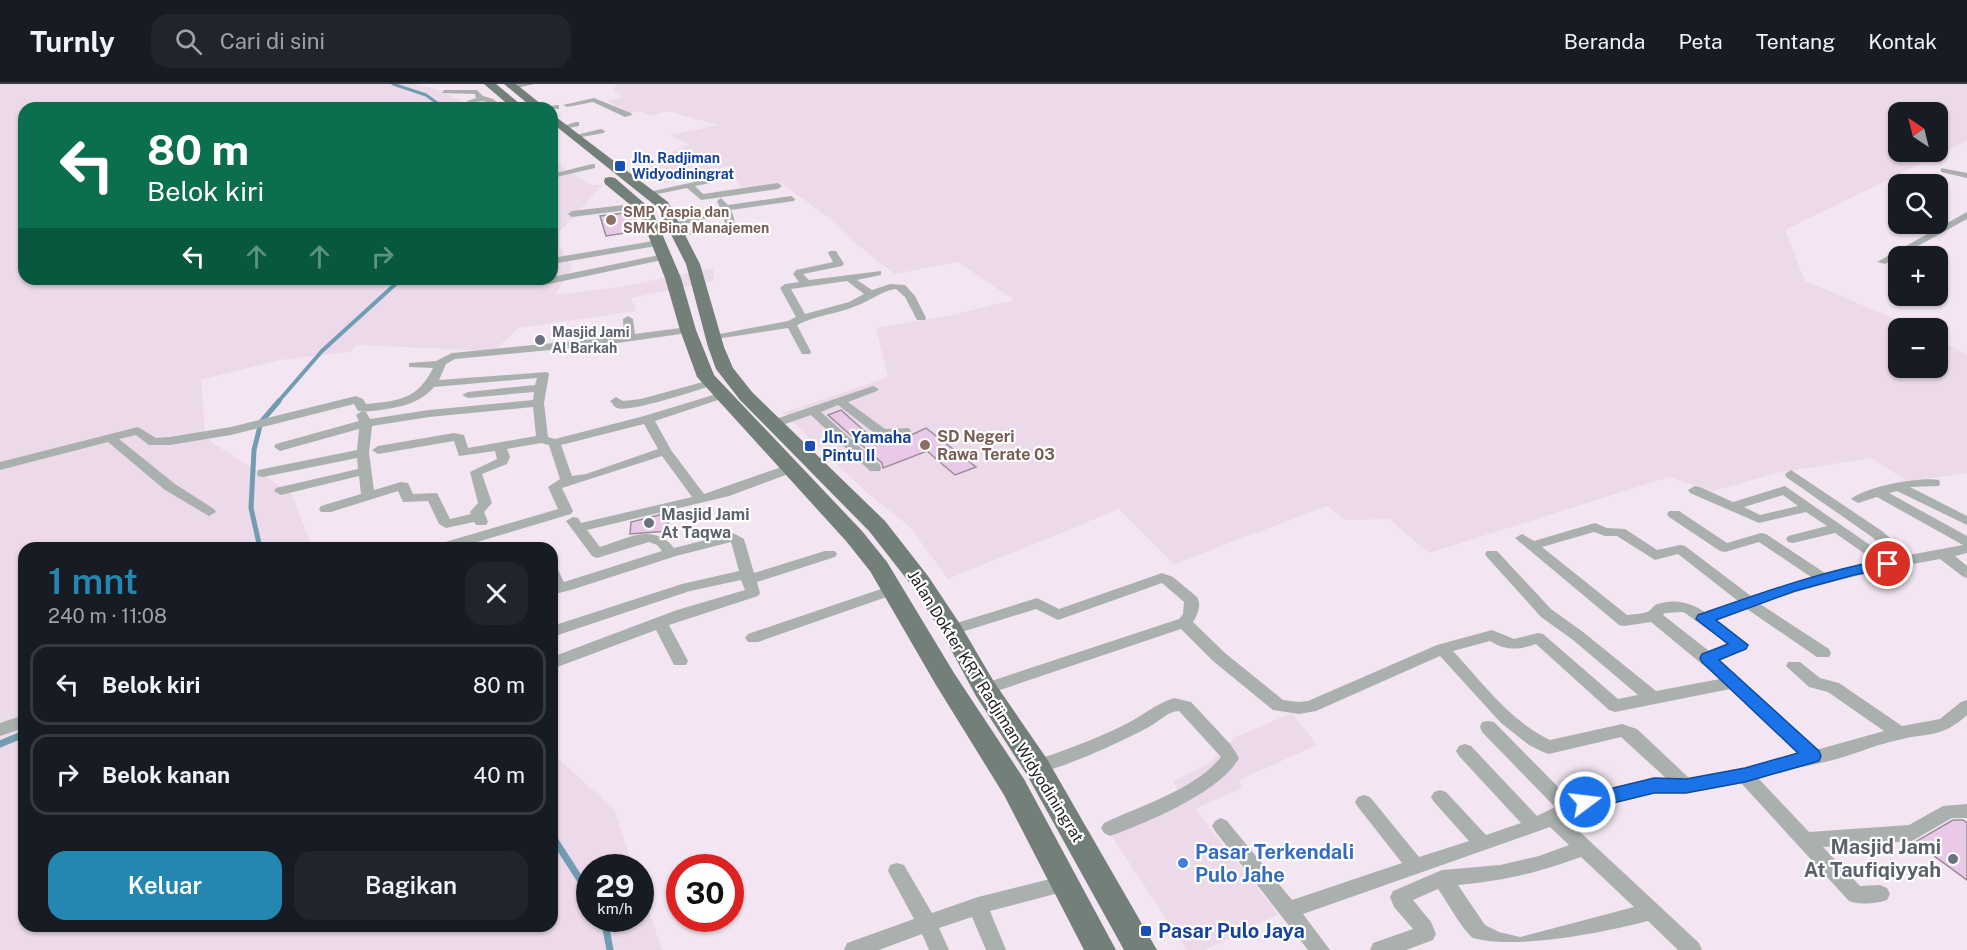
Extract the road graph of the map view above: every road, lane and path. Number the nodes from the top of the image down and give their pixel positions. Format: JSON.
{"nodes":[{"id":1,"x":489,"y":84,"type":"edge"},
{"id":2,"x":531,"y":84,"type":"edge"},
{"id":3,"x":511,"y":86,"type":"edge"},
{"id":4,"x":442,"y":94,"type":"dead end"},
{"id":5,"x":503,"y":95,"type":"junction"},
{"id":6,"x":480,"y":97,"type":"junction"},
{"id":7,"x":471,"y":102,"type":"edge"},
{"id":8,"x":493,"y":102,"type":"edge"},
{"id":9,"x":512,"y":102,"type":"edge"},
{"id":10,"x":532,"y":102,"type":"edge"},
{"id":11,"x":567,"y":105,"type":"dead end"},
{"id":12,"x":593,"y":108,"type":"dead end"},
{"id":13,"x":613,"y":110,"type":"junction"},
{"id":14,"x":628,"y":115,"type":"dead end"},
{"id":15,"x":558,"y":116,"type":"edge"},
{"id":16,"x":572,"y":129,"type":"junction"},
{"id":17,"x":601,"y":131,"type":"dead end"},
{"id":18,"x":558,"y":139,"type":"edge"},
{"id":19,"x":592,"y":166,"type":"junction"},
{"id":20,"x":1944,"y":170,"type":"dead end"},
{"id":21,"x":558,"y":174,"type":"edge"},
{"id":22,"x":1967,"y":176,"type":"edge"},
{"id":23,"x":688,"y":184,"type":"junction"},
{"id":24,"x":776,"y":190,"type":"dead end"},
{"id":25,"x":717,"y":194,"type":"junction"},
{"id":26,"x":644,"y":199,"type":"junction"},
{"id":27,"x":791,"y":199,"type":"dead end"},
{"id":28,"x":739,"y":200,"type":"junction"},
{"id":29,"x":777,"y":209,"type":"dead end"},
{"id":30,"x":727,"y":212,"type":"junction"},
{"id":31,"x":572,"y":214,"type":"dead end"},
{"id":32,"x":1967,"y":215,"type":"edge"},
{"id":33,"x":710,"y":228,"type":"dead end"},
{"id":34,"x":730,"y":228,"type":"dead end"},
{"id":35,"x":669,"y":239,"type":"junction"},
{"id":36,"x":833,"y":253,"type":"dead end"},
{"id":37,"x":558,"y":260,"type":"edge"},
{"id":38,"x":1882,"y":262,"type":"dead end"},
{"id":39,"x":878,"y":273,"type":"dead end"},
{"id":40,"x":849,"y":278,"type":"junction"},
{"id":41,"x":558,"y":279,"type":"edge"},
{"id":42,"x":805,"y":282,"type":"junction"},
{"id":43,"x":869,"y":293,"type":"junction"},
{"id":44,"x":801,"y":316,"type":"junction"},
{"id":45,"x":921,"y":318,"type":"dead end"},
{"id":46,"x":628,"y":319,"type":"dead end"},
{"id":47,"x":791,"y":324,"type":"junction"},
{"id":48,"x":688,"y":330,"type":"junction"},
{"id":49,"x":630,"y":338,"type":"junction"},
{"id":50,"x":713,"y":338,"type":"junction"},
{"id":51,"x":806,"y":352,"type":"dead end"},
{"id":52,"x":441,"y":363,"type":"junction"},
{"id":53,"x":413,"y":365,"type":"dead end"},
{"id":54,"x":431,"y":384,"type":"junction"},
{"id":55,"x":541,"y":387,"type":"junction"},
{"id":56,"x":716,"y":389,"type":"junction"},
{"id":57,"x":873,"y":389,"type":"dead end"},
{"id":58,"x":468,"y":395,"type":"dead end"},
{"id":59,"x":616,"y":401,"type":"dead end"},
{"id":60,"x":840,"y":401,"type":"junction"},
{"id":61,"x":538,"y":403,"type":"junction"},
{"id":62,"x":362,"y":408,"type":"junction"},
{"id":63,"x":813,"y":411,"type":"junction"},
{"id":64,"x":648,"y":419,"type":"junction"},
{"id":65,"x":366,"y":423,"type":"junction"},
{"id":66,"x":774,"y":424,"type":"junction"},
{"id":67,"x":905,"y":431,"type":"dead end"},
{"id":68,"x":110,"y":438,"type":"junction"},
{"id":69,"x":548,"y":441,"type":"junction"},
{"id":70,"x":280,"y":447,"type":"dead end"},
{"id":71,"x":500,"y":447,"type":"junction"},
{"id":72,"x":378,"y":450,"type":"dead end"},
{"id":73,"x":665,"y":451,"type":"junction"},
{"id":74,"x":363,"y":453,"type":"junction"},
{"id":75,"x":0,"y":466,"type":"edge"},
{"id":76,"x":875,"y":468,"type":"dead end"},
{"id":77,"x":789,"y":469,"type":"junction"},
{"id":78,"x":365,"y":471,"type":"junction"},
{"id":79,"x":263,"y":472,"type":"dead end"},
{"id":80,"x":1791,"y":474,"type":"dead end"},
{"id":81,"x":567,"y":481,"type":"junction"},
{"id":82,"x":1934,"y":483,"type":"dead end"},
{"id":83,"x":1898,"y":486,"type":"junction"},
{"id":84,"x":1695,"y":490,"type":"dead end"},
{"id":85,"x":280,"y":491,"type":"dead end"},
{"id":86,"x":1877,"y":492,"type":"junction"},
{"id":87,"x":368,"y":496,"type":"junction"},
{"id":88,"x":699,"y":498,"type":"junction"},
{"id":89,"x":1858,"y":499,"type":"dead end"},
{"id":90,"x":1734,"y":506,"type":"junction"},
{"id":91,"x":1809,"y":507,"type":"junction"},
{"id":92,"x":326,"y":509,"type":"dead end"},
{"id":93,"x":209,"y":512,"type":"dead end"},
{"id":94,"x":864,"y":513,"type":"junction"},
{"id":95,"x":1674,"y":514,"type":"dead end"},
{"id":96,"x":478,"y":517,"type":"junction"},
{"id":97,"x":1967,"y":521,"type":"edge"},
{"id":98,"x":841,"y":522,"type":"junction"},
{"id":99,"x":1838,"y":528,"type":"junction"},
{"id":100,"x":487,"y":535,"type":"junction"},
{"id":101,"x":1793,"y":539,"type":"dead end"},
{"id":102,"x":462,"y":542,"type":"edge"},
{"id":103,"x":1967,"y":542,"type":"edge"},
{"id":104,"x":1967,"y":549,"type":"edge"},
{"id":105,"x":671,"y":553,"type":"junction"},
{"id":106,"x":830,"y":554,"type":"dead end"},
{"id":107,"x":1492,"y":554,"type":"dead end"},
{"id":108,"x":1942,"y":554,"type":"junction"},
{"id":109,"x":1906,"y":560,"type":"junction"},
{"id":110,"x":1888,"y":564,"type":"junction"},
{"id":111,"x":1967,"y":573,"type":"edge"},
{"id":112,"x":747,"y":577,"type":"junction"},
{"id":113,"x":1823,"y":579,"type":"junction"},
{"id":114,"x":558,"y":586,"type":"edge"},
{"id":115,"x":894,"y":590,"type":"junction"},
{"id":116,"x":1749,"y":602,"type":"junction"},
{"id":117,"x":1654,"y":616,"type":"junction"},
{"id":118,"x":1703,"y":619,"type":"junction"},
{"id":119,"x":660,"y":622,"type":"junction"},
{"id":120,"x":1184,"y":623,"type":"junction"},
{"id":121,"x":558,"y":630,"type":"edge"},
{"id":122,"x":952,"y":630,"type":"junction"},
{"id":123,"x":753,"y":638,"type":"dead end"},
{"id":124,"x":1442,"y":649,"type":"junction"},
{"id":125,"x":1823,"y":653,"type":"dead end"},
{"id":126,"x":1707,"y":658,"type":"junction"},
{"id":127,"x":680,"y":660,"type":"dead end"},
{"id":128,"x":558,"y":661,"type":"edge"},
{"id":129,"x":1794,"y":666,"type":"dead end"},
{"id":130,"x":1733,"y":682,"type":"junction"},
{"id":131,"x":985,"y":688,"type":"junction"},
{"id":132,"x":1652,"y":696,"type":"junction"},
{"id":133,"x":1967,"y":706,"type":"edge"},
{"id":134,"x":18,"y":723,"type":"edge"},
{"id":135,"x":1488,"y":727,"type":"dead end"},
{"id":136,"x":0,"y":730,"type":"edge"},
{"id":137,"x":1899,"y":733,"type":"junction"},
{"id":138,"x":1465,"y":751,"type":"dead end"},
{"id":139,"x":1812,"y":756,"type":"junction"},
{"id":140,"x":1037,"y":767,"type":"junction"},
{"id":141,"x":1745,"y":775,"type":"junction"},
{"id":142,"x":1686,"y":786,"type":"junction"},
{"id":143,"x":1440,"y":797,"type":"dead end"},
{"id":144,"x":1364,"y":802,"type":"dead end"},
{"id":145,"x":1967,"y":811,"type":"edge"},
{"id":146,"x":1561,"y":813,"type":"junction"},
{"id":147,"x":1221,"y":826,"type":"dead end"},
{"id":148,"x":1535,"y":826,"type":"junction"},
{"id":149,"x":1110,"y":828,"type":"dead end"},
{"id":150,"x":1807,"y":840,"type":"junction"},
{"id":151,"x":1483,"y":844,"type":"junction"},
{"id":152,"x":1584,"y":848,"type":"junction"},
{"id":153,"x":1415,"y":866,"type":"junction"},
{"id":154,"x":897,"y":871,"type":"dead end"},
{"id":155,"x":1442,"y":878,"type":"junction"},
{"id":156,"x":1066,"y":883,"type":"junction"},
{"id":157,"x":1880,"y":894,"type":"dead end"},
{"id":158,"x":978,"y":906,"type":"junction"},
{"id":159,"x":1289,"y":910,"type":"junction"},
{"id":160,"x":1652,"y":911,"type":"junction"},
{"id":161,"x":927,"y":923,"type":"junction"},
{"id":162,"x":1547,"y":946,"type":"edge"},
{"id":163,"x":855,"y":950,"type":"edge"},
{"id":164,"x":939,"y":950,"type":"edge"},
{"id":165,"x":996,"y":950,"type":"edge"},
{"id":166,"x":1100,"y":950,"type":"edge"},
{"id":167,"x":1141,"y":950,"type":"edge"},
{"id":168,"x":1320,"y":950,"type":"edge"},
{"id":169,"x":1380,"y":950,"type":"edge"},
{"id":170,"x":1692,"y":950,"type":"edge"}],
"edges":[{"from":1,"to":5,"type":"main road"},
{"from":2,"to":3,"type":"street"},
{"from":3,"to":10,"type":"main road"},
{"from":4,"to":6,"type":"street"},
{"from":5,"to":6,"type":"street"},
{"from":5,"to":9,"type":"main road"},
{"from":6,"to":7,"type":"street"},
{"from":6,"to":8,"type":"street"},
{"from":11,"to":13,"type":"street"},
{"from":12,"to":13,"type":"street"},
{"from":13,"to":14,"type":"street"},
{"from":15,"to":16,"type":"main road","name":"Jalan Dokter KRT Radjiman Widyodiningrat"},
{"from":16,"to":17,"type":"street"},
{"from":16,"to":26,"type":"main road","name":"Jalan Dokter KRT Radjiman Widyodiningrat"},
{"from":18,"to":19,"type":"main road","name":"Jalan Dokter KRT Radjiman Widyodiningrat"},
{"from":19,"to":21,"type":"street"},
{"from":19,"to":26,"type":"main road","name":"Jalan Dokter KRT Radjiman Widyodiningrat"},
{"from":20,"to":22,"type":"street"},
{"from":23,"to":25,"type":"street"},
{"from":23,"to":25,"type":"street"},
{"from":23,"to":26,"type":"street"},
{"from":24,"to":28,"type":"street"},
{"from":25,"to":28,"type":"street"},
{"from":25,"to":30,"type":"street"},
{"from":26,"to":31,"type":"street"},
{"from":26,"to":35,"type":"main road","name":"Jalan Dokter KRT Radjiman Widyodiningrat"},
{"from":27,"to":28,"type":"street"},
{"from":28,"to":30,"type":"street"},
{"from":29,"to":30,"type":"street"},
{"from":30,"to":34,"type":"street"},
{"from":30,"to":35,"type":"street"},
{"from":32,"to":38,"type":"street"},
{"from":33,"to":35,"type":"street"},
{"from":35,"to":37,"type":"street"},
{"from":35,"to":41,"type":"street"},
{"from":35,"to":48,"type":"main road","name":"Jalan Dokter KRT Radjiman Widyodiningrat"},
{"from":35,"to":50,"type":"main road","name":"Jalan Dokter KRT Radjiman Widyodiningrat"},
{"from":36,"to":42,"type":"street"},
{"from":39,"to":40,"type":"street"},
{"from":40,"to":42,"type":"street"},
{"from":40,"to":43,"type":"street"},
{"from":42,"to":44,"type":"street"},
{"from":43,"to":44,"type":"street"},
{"from":43,"to":45,"type":"street"},
{"from":44,"to":47,"type":"street"},
{"from":46,"to":49,"type":"street"},
{"from":47,"to":50,"type":"street"},
{"from":47,"to":51,"type":"street"},
{"from":48,"to":49,"type":"street"},
{"from":48,"to":56,"type":"main road","name":"Jalan Dokter KRT Radjiman Widyodiningrat"},
{"from":49,"to":52,"type":"street"},
{"from":50,"to":66,"type":"main road","name":"Jalan Dokter KRT Radjiman Widyodiningrat"},
{"from":52,"to":53,"type":"street"},
{"from":52,"to":54,"type":"street"},
{"from":54,"to":55,"type":"street"},
{"from":54,"to":62,"type":"street"},
{"from":55,"to":58,"type":"street"},
{"from":55,"to":61,"type":"street"},
{"from":56,"to":59,"type":"street"},
{"from":56,"to":64,"type":"street"},
{"from":56,"to":77,"type":"main road","name":"Jalan Dokter KRT Radjiman Widyodiningrat"},
{"from":57,"to":60,"type":"street"},
{"from":60,"to":63,"type":"street"},
{"from":60,"to":67,"type":"street"},
{"from":61,"to":65,"type":"street"},
{"from":61,"to":69,"type":"street"},
{"from":62,"to":65,"type":"street"},
{"from":62,"to":68,"type":"street"},
{"from":63,"to":66,"type":"street"},
{"from":63,"to":76,"type":"street"},
{"from":64,"to":69,"type":"street"},
{"from":64,"to":73,"type":"street"},
{"from":65,"to":70,"type":"street"},
{"from":65,"to":74,"type":"street"},
{"from":66,"to":94,"type":"main road","name":"Jalan Dokter KRT Radjiman Widyodiningrat"},
{"from":68,"to":75,"type":"street"},
{"from":68,"to":93,"type":"street"},
{"from":69,"to":71,"type":"street"},
{"from":69,"to":81,"type":"street"},
{"from":71,"to":72,"type":"street"},
{"from":71,"to":96,"type":"street"},
{"from":73,"to":81,"type":"street"},
{"from":73,"to":88,"type":"street"},
{"from":74,"to":78,"type":"street"},
{"from":74,"to":79,"type":"street"},
{"from":77,"to":88,"type":"street"},
{"from":77,"to":98,"type":"main road","name":"Jalan Dokter KRT Radjiman Widyodiningrat"},
{"from":78,"to":85,"type":"street"},
{"from":78,"to":87,"type":"street"},
{"from":80,"to":109,"type":"street"},
{"from":81,"to":100,"type":"street"},
{"from":82,"to":83,"type":"street"},
{"from":83,"to":86,"type":"street"},
{"from":83,"to":97,"type":"street"},
{"from":84,"to":90,"type":"street"},
{"from":86,"to":89,"type":"street"},
{"from":86,"to":103,"type":"street"},
{"from":87,"to":92,"type":"street"},
{"from":87,"to":96,"type":"street"},
{"from":88,"to":105,"type":"street"},
{"from":90,"to":91,"type":"street"},
{"from":90,"to":91,"type":"street"},
{"from":91,"to":99,"type":"street"},
{"from":94,"to":98,"type":"main road"},
{"from":94,"to":122,"type":"main road","name":"Jalan Dokter KRT Radjiman Widyodiningrat"},
{"from":95,"to":113,"type":"street"},
{"from":96,"to":100,"type":"street"},
{"from":98,"to":115,"type":"main road","name":"Jalan Dokter KRT Radjiman Widyodiningrat"},
{"from":99,"to":101,"type":"street"},
{"from":99,"to":110,"type":"street"},
{"from":100,"to":102,"type":"street"},
{"from":104,"to":108,"type":"street"},
{"from":105,"to":112,"type":"street"},
{"from":105,"to":114,"type":"street"},
{"from":106,"to":112,"type":"street"},
{"from":107,"to":132,"type":"street"},
{"from":108,"to":109,"type":"street"},
{"from":108,"to":111,"type":"street"},
{"from":109,"to":110,"type":"street"},
{"from":110,"to":113,"type":"street"},
{"from":112,"to":119,"type":"street"},
{"from":112,"to":121,"type":"street"},
{"from":113,"to":116,"type":"street"},
{"from":115,"to":123,"type":"street"},
{"from":115,"to":156,"type":"main road","name":"Jalan Dokter KRT Radjiman Widyodiningrat"},
{"from":116,"to":117,"type":"street"},
{"from":116,"to":118,"type":"street"},
{"from":116,"to":125,"type":"street"},
{"from":117,"to":118,"type":"street"},
{"from":117,"to":126,"type":"street"},
{"from":118,"to":126,"type":"street"},
{"from":119,"to":127,"type":"street"},
{"from":119,"to":128,"type":"street"},
{"from":120,"to":122,"type":"street"},
{"from":120,"to":124,"type":"street"},
{"from":120,"to":131,"type":"street"},
{"from":122,"to":131,"type":"main road","name":"Jalan Dokter KRT Radjiman Widyodiningrat"},
{"from":124,"to":132,"type":"street"},
{"from":124,"to":142,"type":"street"},
{"from":126,"to":130,"type":"street"},
{"from":129,"to":137,"type":"street"},
{"from":130,"to":132,"type":"street"},
{"from":130,"to":139,"type":"street"},
{"from":131,"to":140,"type":"main road","name":"Jalan Dokter KRT Radjiman Widyodiningrat"},
{"from":133,"to":137,"type":"street"},
{"from":134,"to":136,"type":"street"},
{"from":135,"to":146,"type":"street"},
{"from":137,"to":139,"type":"street"},
{"from":138,"to":148,"type":"street"},
{"from":139,"to":141,"type":"street"},
{"from":140,"to":149,"type":"street"},
{"from":140,"to":167,"type":"main road","name":"Jalan Dokter KRT Radjiman Widyodiningrat"},
{"from":141,"to":142,"type":"street"},
{"from":141,"to":150,"type":"street"},
{"from":142,"to":146,"type":"street"},
{"from":143,"to":151,"type":"street"},
{"from":144,"to":153,"type":"street"},
{"from":145,"to":150,"type":"street"},
{"from":146,"to":148,"type":"street"},
{"from":146,"to":152,"type":"street"},
{"from":147,"to":159,"type":"street"},
{"from":148,"to":151,"type":"street"},
{"from":150,"to":157,"type":"street"},
{"from":151,"to":153,"type":"street"},
{"from":152,"to":155,"type":"street"},
{"from":152,"to":160,"type":"street"},
{"from":153,"to":159,"type":"street"},
{"from":154,"to":161,"type":"street"},
{"from":155,"to":162,"type":"street"},
{"from":155,"to":169,"type":"street"},
{"from":156,"to":158,"type":"street"},
{"from":156,"to":166,"type":"main road","name":"Jalan Dokter KRT Radjiman Widyodiningrat"},
{"from":158,"to":161,"type":"street"},
{"from":158,"to":165,"type":"street"},
{"from":159,"to":168,"type":"street"},
{"from":160,"to":162,"type":"street"},
{"from":160,"to":170,"type":"street"},
{"from":161,"to":163,"type":"street"},
{"from":161,"to":164,"type":"street"}]}
